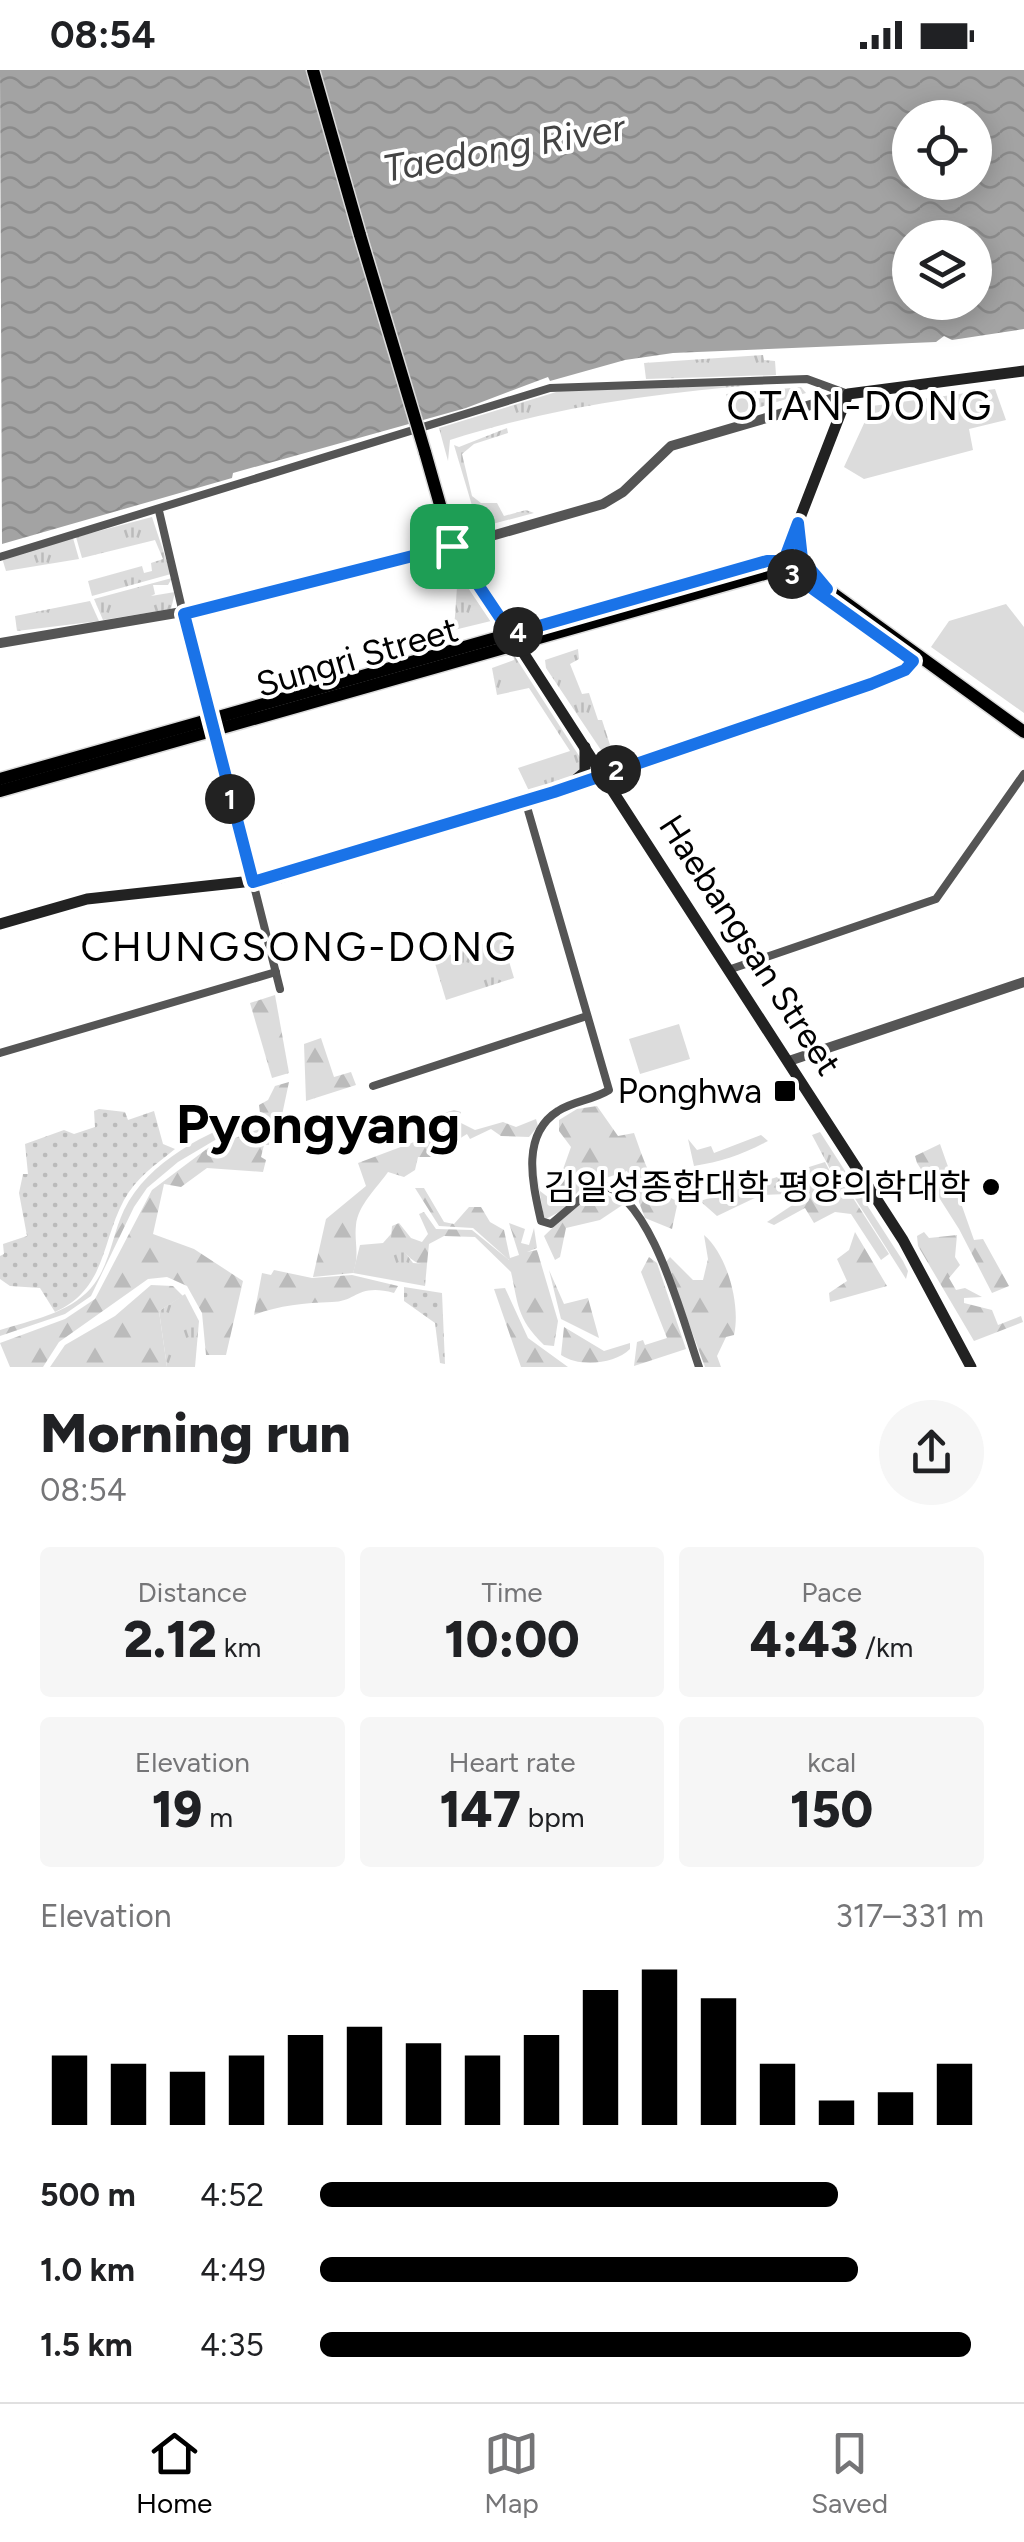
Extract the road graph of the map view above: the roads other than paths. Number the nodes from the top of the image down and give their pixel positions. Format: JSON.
{"nodes":[{"id":1,"x":313,"y":70,"type":"edge"},
{"id":2,"x":1024,"y":371,"type":"edge"},
{"id":3,"x":848,"y":394,"type":"junction"},
{"id":4,"x":159,"y":511,"type":"junction"},
{"id":5,"x":798,"y":523,"type":"junction"},
{"id":6,"x":452,"y":546,"type":"junction"},
{"id":7,"x":0,"y":557,"type":"edge"},
{"id":8,"x":782,"y":566,"type":"junction"},
{"id":9,"x":827,"y":589,"type":"junction"},
{"id":10,"x":184,"y":614,"type":"junction"},
{"id":11,"x":514,"y":638,"type":"junction"},
{"id":12,"x":0,"y":644,"type":"edge"},
{"id":13,"x":913,"y":661,"type":"junction"},
{"id":14,"x":211,"y":725,"type":"junction"},
{"id":15,"x":1024,"y":732,"type":"edge"},
{"id":16,"x":1024,"y":740,"type":"edge"},
{"id":17,"x":584,"y":742,"type":"junction"},
{"id":18,"x":605,"y":774,"type":"junction"},
{"id":19,"x":1024,"y":774,"type":"edge"},
{"id":20,"x":0,"y":779,"type":"edge"},
{"id":21,"x":564,"y":788,"type":"junction"},
{"id":22,"x":0,"y":791,"type":"edge"},
{"id":23,"x":525,"y":800,"type":"junction"},
{"id":24,"x":253,"y":882,"type":"junction"},
{"id":25,"x":0,"y":924,"type":"edge"},
{"id":26,"x":730,"y":969,"type":"junction"},
{"id":27,"x":276,"y":972,"type":"junction"},
{"id":28,"x":1024,"y":982,"type":"edge"},
{"id":29,"x":280,"y":989,"type":"dead end"},
{"id":30,"x":588,"y":1016,"type":"junction"},
{"id":31,"x":0,"y":1053,"type":"edge"},
{"id":32,"x":789,"y":1060,"type":"junction"},
{"id":33,"x":373,"y":1086,"type":"dead end"},
{"id":34,"x":698,"y":1367,"type":"edge"},
{"id":35,"x":971,"y":1367,"type":"edge"}],
"edges":[{"from":1,"to":6,"type":"main road","name":"Haebangsan Street","bridge":true},
{"from":2,"to":3,"type":"main road"},
{"from":3,"to":4,"type":"street"},
{"from":3,"to":5,"type":"main road"},
{"from":3,"to":6,"type":"street"},
{"from":4,"to":7,"type":"street"},
{"from":4,"to":10,"type":"street"},
{"from":5,"to":8,"type":"main road"},
{"from":5,"to":9,"type":"main road"},
{"from":6,"to":10,"type":"street"},
{"from":6,"to":11,"type":"main road","name":"Haebangsan Street"},
{"from":8,"to":9,"type":"main road"},
{"from":8,"to":11,"type":"main road","name":"Sungri Street"},
{"from":8,"to":13,"type":"main road"},
{"from":9,"to":15,"type":"main road"},
{"from":10,"to":12,"type":"street"},
{"from":10,"to":14,"type":"street"},
{"from":11,"to":14,"type":"main road","name":"Sungri Street"},
{"from":11,"to":17,"type":"main road","name":"Haebangsan Street"},
{"from":13,"to":16,"type":"main road"},
{"from":13,"to":18,"type":"main road"},
{"from":14,"to":20,"type":"main road","name":"Sungri Street"},
{"from":14,"to":22,"type":"main road","name":"Sungri Street"},
{"from":14,"to":24,"type":"street"},
{"from":17,"to":18,"type":"main road","name":"Haebangsan Street"},
{"from":17,"to":21,"type":"main road"},
{"from":18,"to":21,"type":"main road"},
{"from":18,"to":26,"type":"main road","name":"Haebangsan Street"},
{"from":19,"to":26,"type":"street"},
{"from":21,"to":23,"type":"main road"},
{"from":23,"to":24,"type":"main road"},
{"from":23,"to":30,"type":"street"},
{"from":24,"to":25,"type":"main road"},
{"from":24,"to":27,"type":"street"},
{"from":26,"to":32,"type":"main road","name":"Haebangsan Street"},
{"from":27,"to":29,"type":"street"},
{"from":27,"to":31,"type":"street"},
{"from":28,"to":32,"type":"street"},
{"from":30,"to":33,"type":"street"},
{"from":30,"to":34,"type":"street"},
{"from":32,"to":35,"type":"main road","name":"Haebangsan Street"}]}
